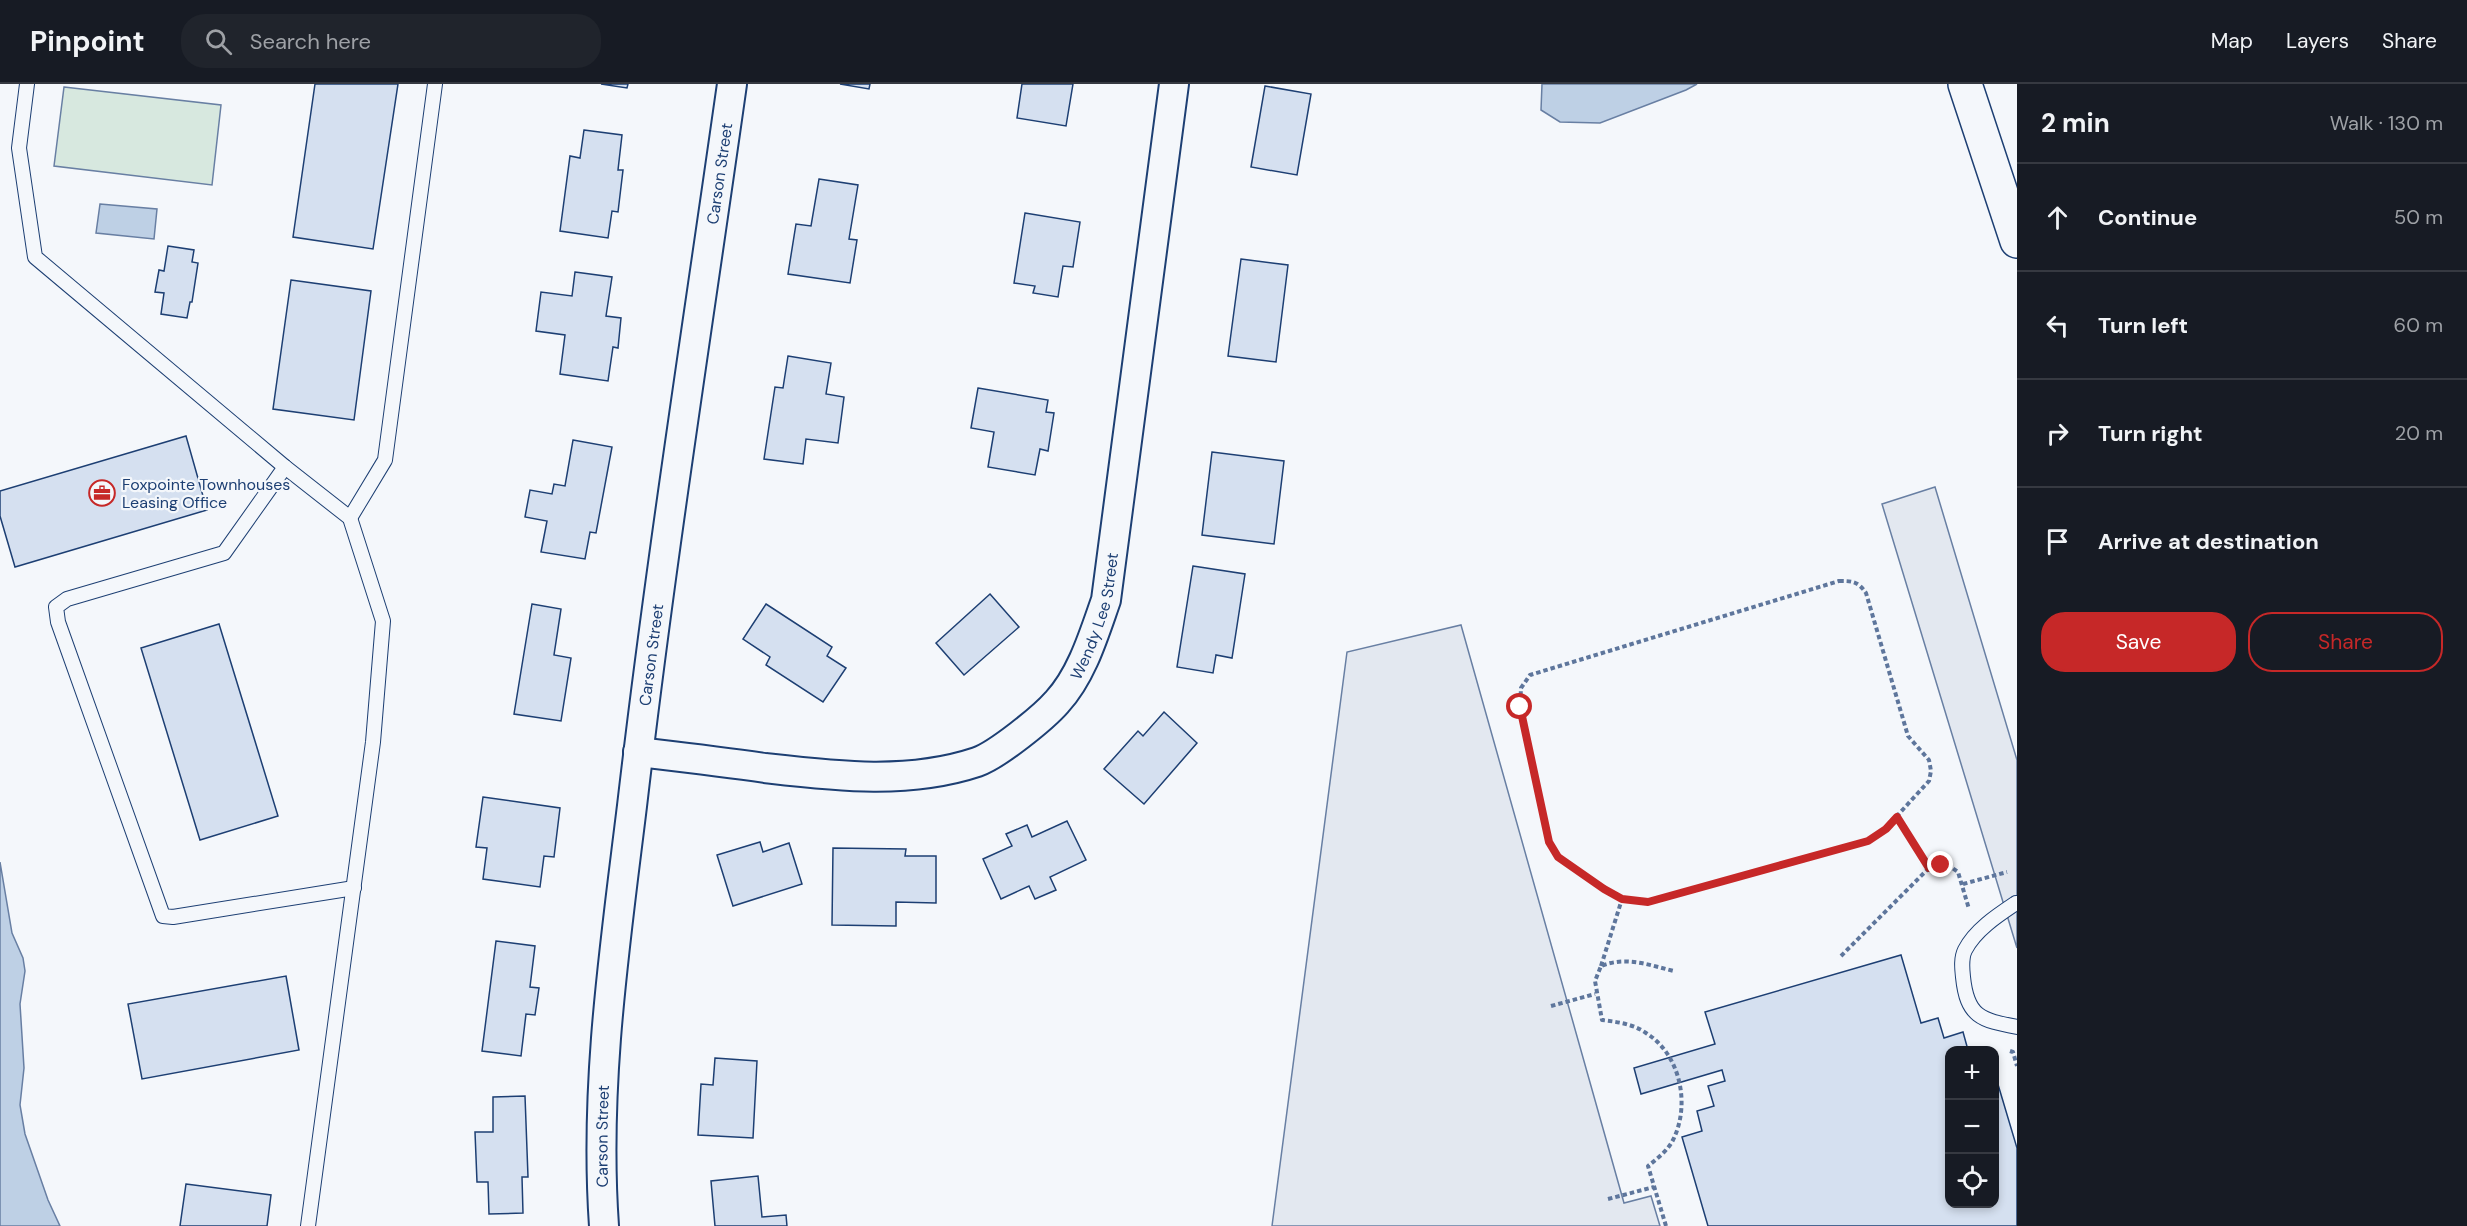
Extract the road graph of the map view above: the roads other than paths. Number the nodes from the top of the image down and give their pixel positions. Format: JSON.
{"nodes":[{"id":1,"x":27,"y":84,"type":"edge"},
{"id":2,"x":435,"y":84,"type":"edge"},
{"id":3,"x":732,"y":84,"type":"edge"},
{"id":4,"x":1174,"y":84,"type":"edge"},
{"id":5,"x":1965,"y":84,"type":"edge"},
{"id":6,"x":2017,"y":241,"type":"edge"},
{"id":7,"x":285,"y":467,"type":"junction"},
{"id":8,"x":350,"y":518,"type":"junction"},
{"id":9,"x":638,"y":752,"type":"junction"},
{"id":10,"x":354,"y":888,"type":"junction"},
{"id":11,"x":2016,"y":903,"type":"edge"},
{"id":12,"x":2017,"y":1027,"type":"edge"},
{"id":13,"x":308,"y":1226,"type":"edge"},
{"id":14,"x":604,"y":1226,"type":"edge"}],
"edges":[{"from":1,"to":7,"type":"lane"},
{"from":2,"to":8,"type":"lane"},
{"from":3,"to":9,"type":"street","name":"Carson Street"},
{"from":4,"to":9,"type":"street","name":"Wendy Lee Street"},
{"from":5,"to":6,"type":"highway"},
{"from":7,"to":8,"type":"lane"},
{"from":7,"to":10,"type":"lane"},
{"from":8,"to":10,"type":"lane"},
{"from":9,"to":14,"type":"street","name":"Carson Street"},
{"from":10,"to":13,"type":"lane"},
{"from":11,"to":12,"type":"lane"}]}
